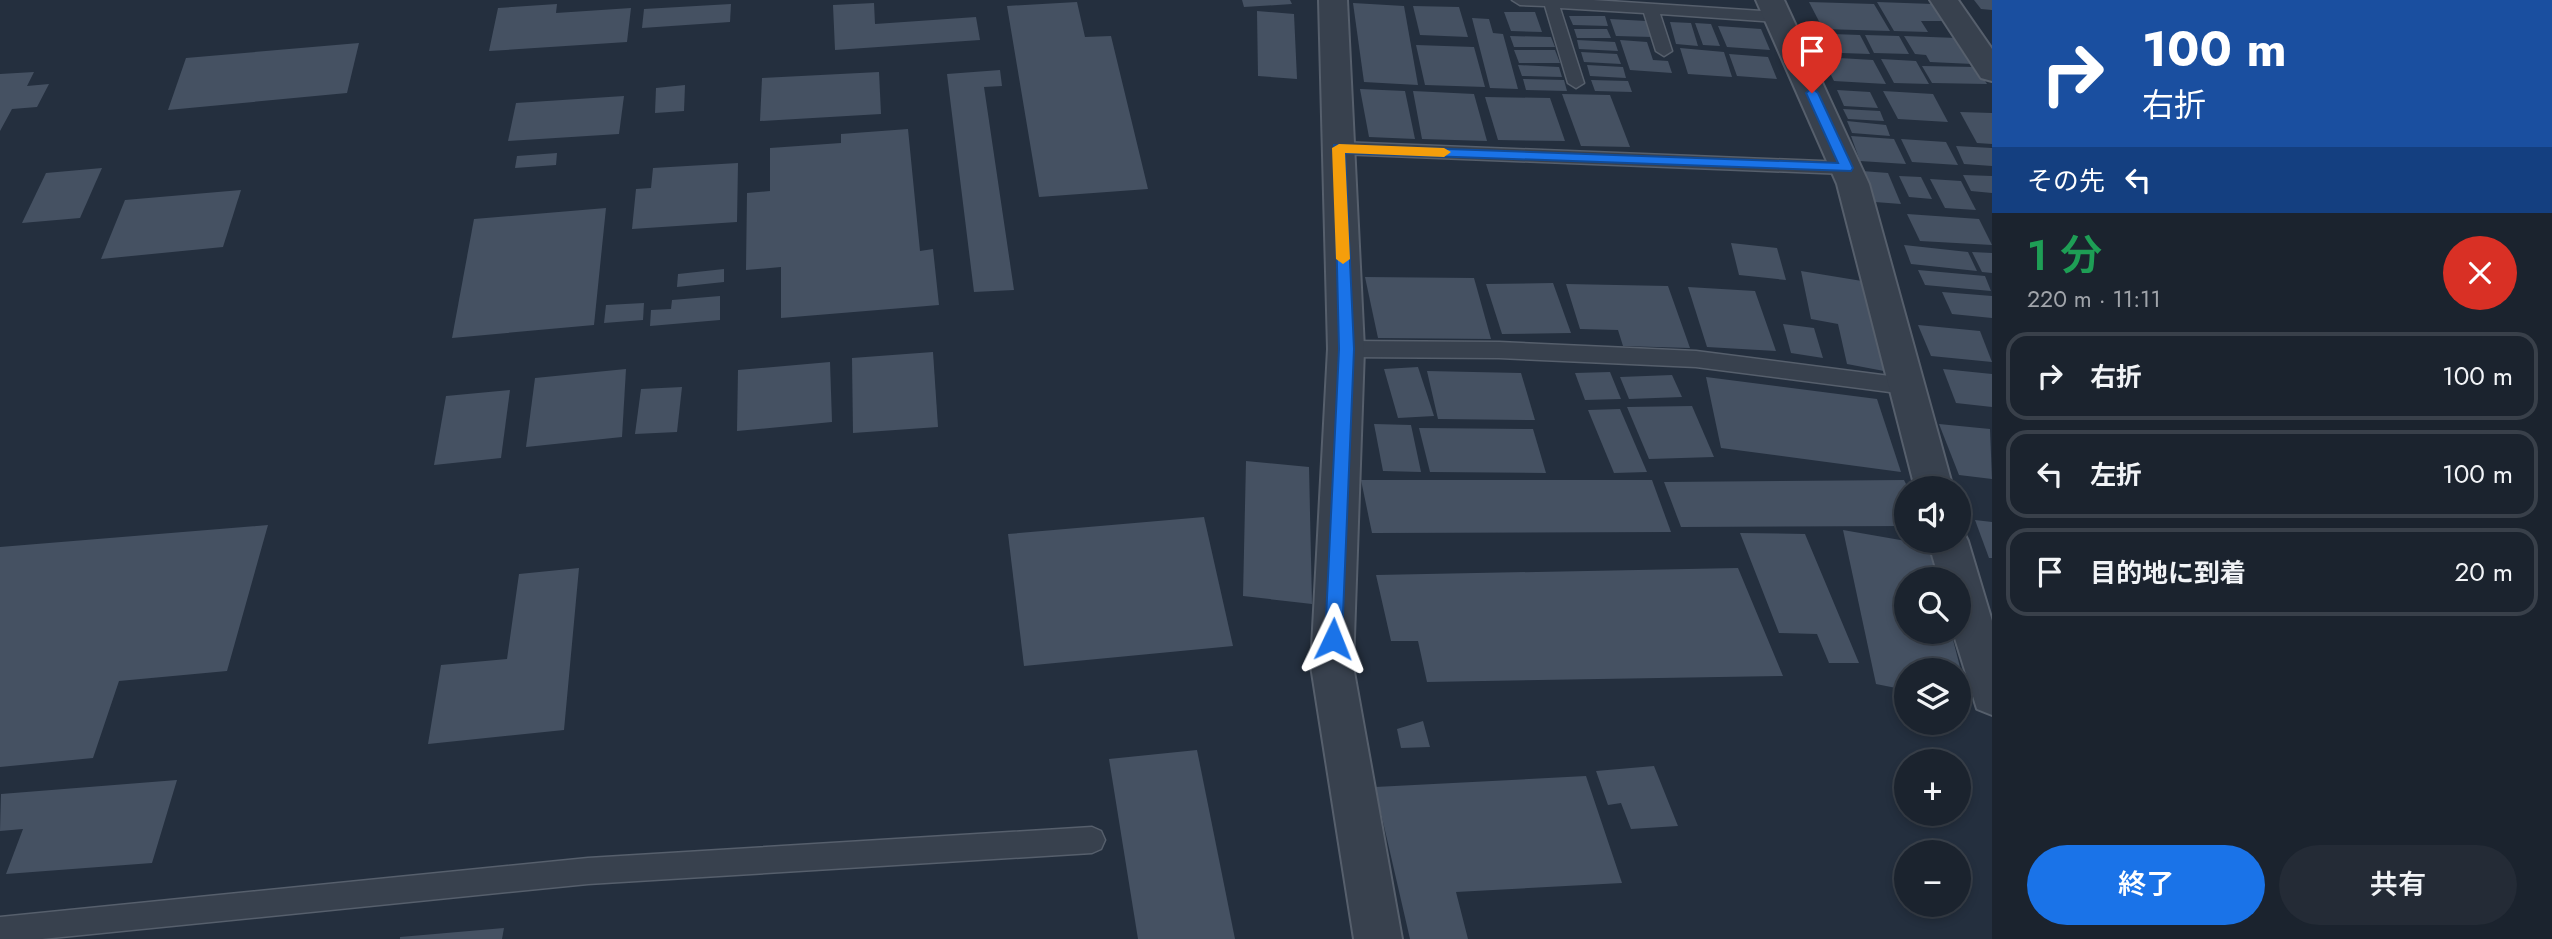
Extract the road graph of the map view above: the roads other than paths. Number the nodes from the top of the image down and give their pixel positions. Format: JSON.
{"nodes":[{"id":1,"x":1333,"y":0,"type":"edge"},
{"id":2,"x":1520,"y":0,"type":"edge"},
{"id":3,"x":1944,"y":0,"type":"edge"},
{"id":4,"x":1551,"y":2,"type":"junction"},
{"id":5,"x":1773,"y":8,"type":"edge"},
{"id":6,"x":1650,"y":9,"type":"junction"},
{"id":7,"x":1664,"y":51,"type":"dead end"},
{"id":8,"x":1992,"y":71,"type":"edge"},
{"id":9,"x":1576,"y":83,"type":"dead end"},
{"id":10,"x":1339,"y":148,"type":"junction"},
{"id":11,"x":1846,"y":168,"type":"junction"},
{"id":12,"x":1346,"y":349,"type":"junction"},
{"id":13,"x":1905,"y":386,"type":"junction"},
{"id":14,"x":1931,"y":476,"type":"edge"},
{"id":15,"x":1951,"y":553,"type":"edge"},
{"id":16,"x":1992,"y":694,"type":"edge"},
{"id":17,"x":1092,"y":840,"type":"dead end"},
{"id":18,"x":0,"y":930,"type":"edge"},
{"id":19,"x":1378,"y":939,"type":"edge"}],
"edges":[{"from":1,"to":10,"type":"street"},
{"from":2,"to":4,"type":"lane"},
{"from":3,"to":8,"type":"street"},
{"from":4,"to":6,"type":"lane"},
{"from":4,"to":9,"type":"lane"},
{"from":5,"to":6,"type":"lane"},
{"from":5,"to":11,"type":"street"},
{"from":6,"to":7,"type":"lane"},
{"from":10,"to":11,"type":"lane"},
{"from":10,"to":12,"type":"street"},
{"from":11,"to":13,"type":"street"},
{"from":12,"to":13,"type":"lane"},
{"from":12,"to":19,"type":"street"},
{"from":13,"to":14,"type":"street"},
{"from":15,"to":16,"type":"street"},
{"from":17,"to":18,"type":"lane"}]}
